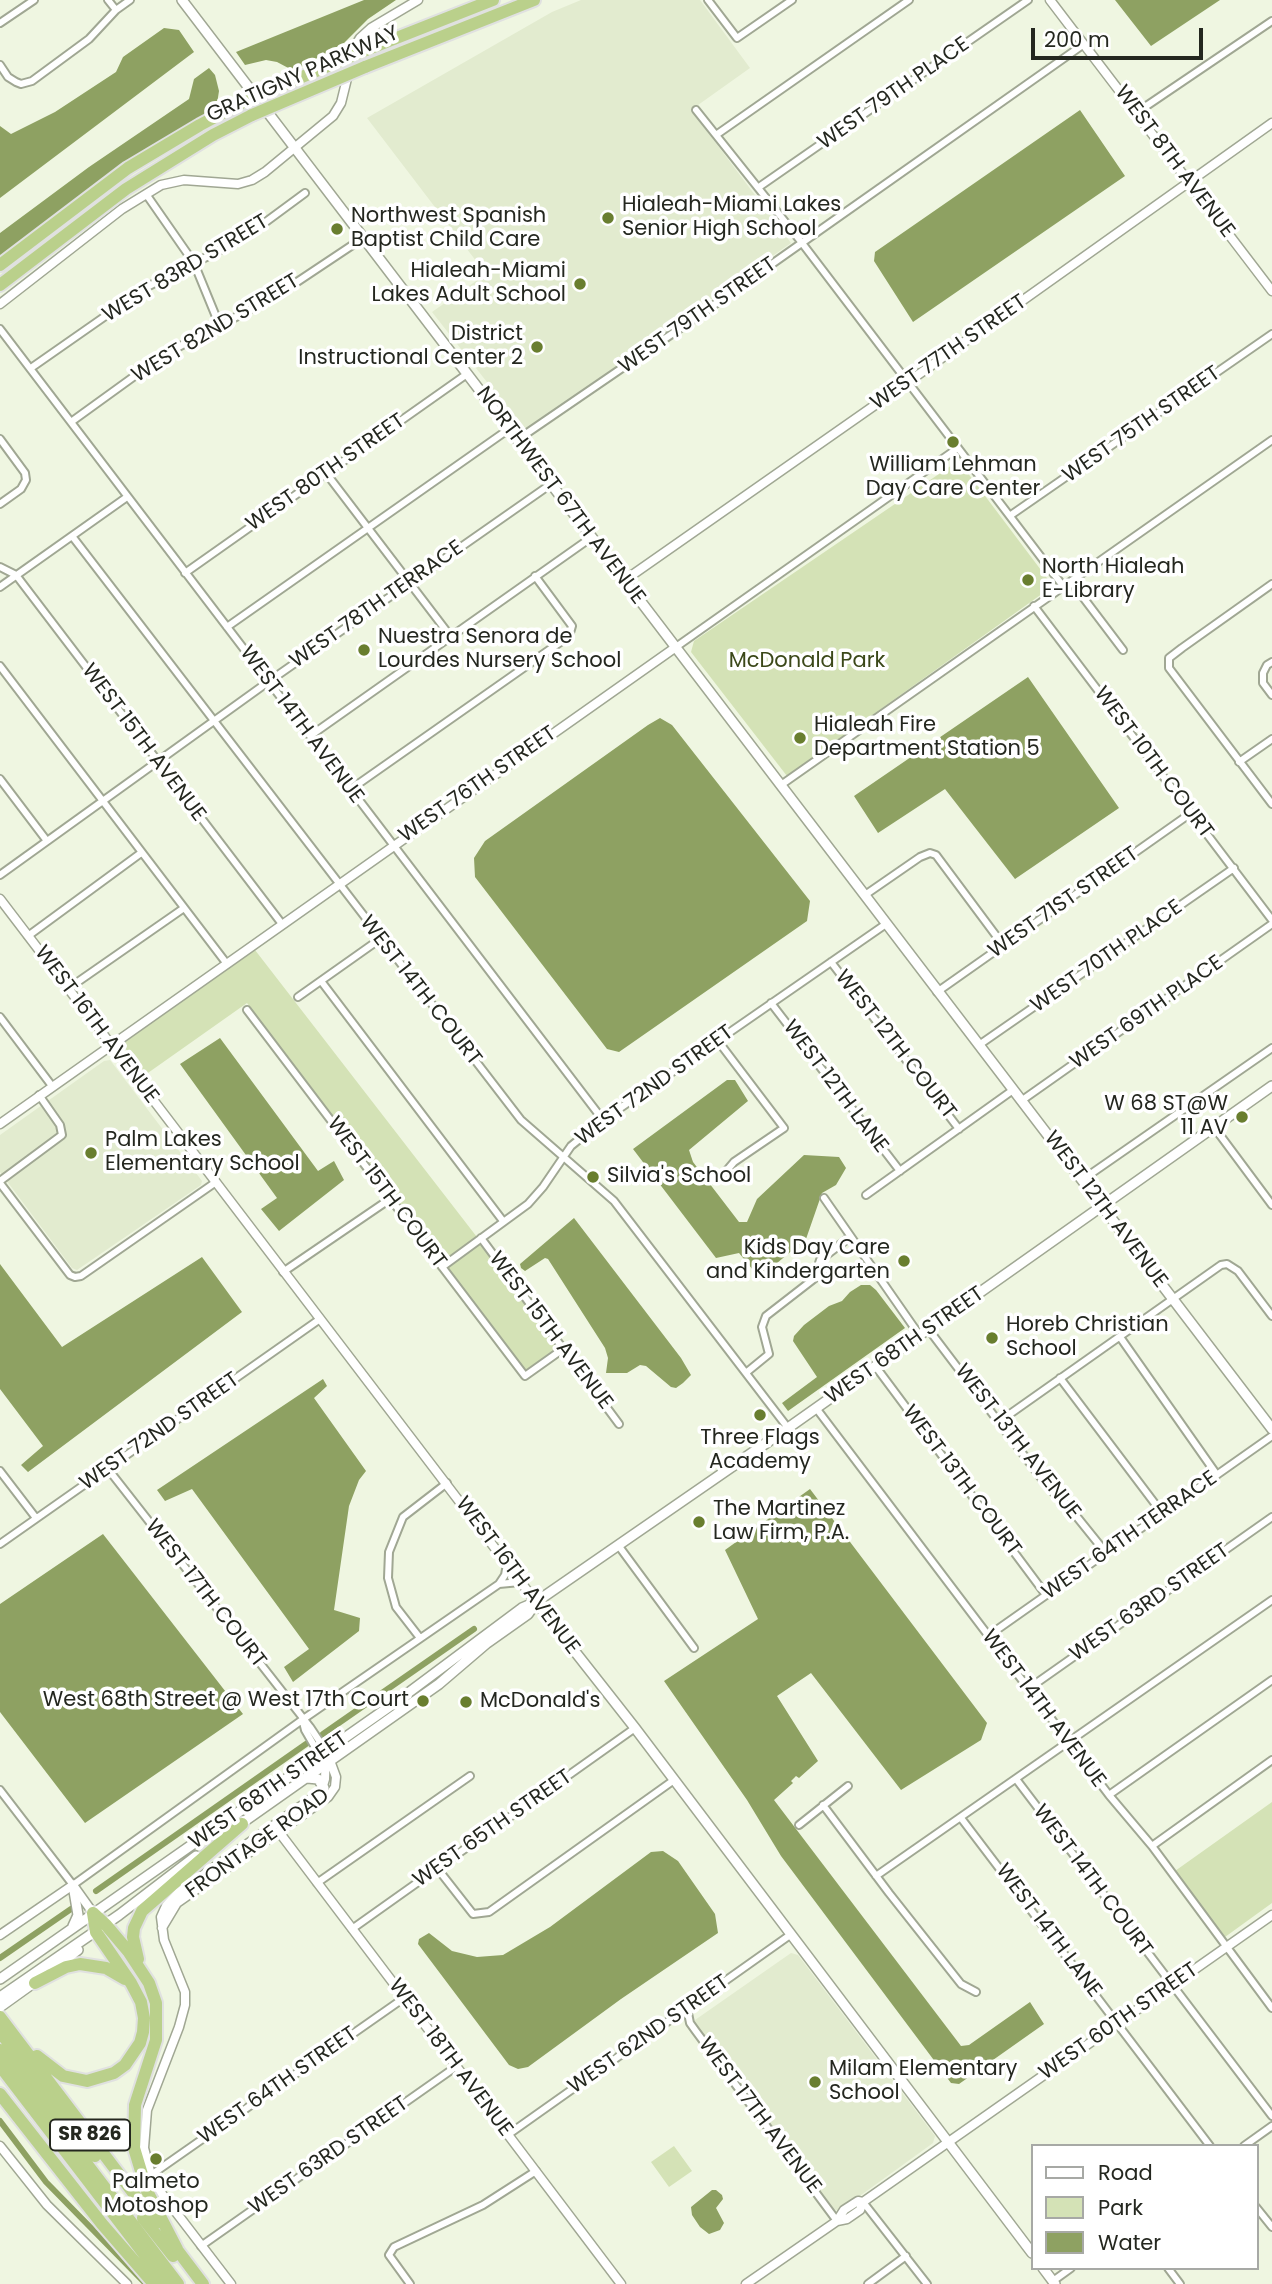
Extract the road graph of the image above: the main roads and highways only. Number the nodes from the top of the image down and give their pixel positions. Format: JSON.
{"nodes":[{"id":1,"x":182,"y":0,"type":"edge"},
{"id":2,"x":492,"y":0,"type":"edge"},
{"id":3,"x":534,"y":0,"type":"edge"},
{"id":4,"x":0,"y":265,"type":"edge"},
{"id":5,"x":0,"y":285,"type":"edge"},
{"id":6,"x":937,"y":992,"type":"joint"},
{"id":7,"x":1270,"y":1091,"type":"edge"},
{"id":8,"x":1102,"y":1207,"type":"junction"},
{"id":9,"x":1272,"y":1429,"type":"edge"},
{"id":10,"x":536,"y":1602,"type":"junction"},
{"id":11,"x":307,"y":1778,"type":"junction"},
{"id":12,"x":324,"y":1788,"type":"road end"},
{"id":13,"x":242,"y":1824,"type":"junction"},
{"id":14,"x":73,"y":1885,"type":"road end"},
{"id":15,"x":93,"y":1913,"type":"junction"},
{"id":16,"x":71,"y":1928,"type":"junction"},
{"id":17,"x":101,"y":1928,"type":"junction"},
{"id":18,"x":142,"y":1973,"type":"junction"},
{"id":19,"x":0,"y":1979,"type":"edge"},
{"id":20,"x":34,"y":1983,"type":"junction"},
{"id":21,"x":131,"y":1983,"type":"junction"},
{"id":22,"x":0,"y":1997,"type":"edge"},
{"id":23,"x":0,"y":2007,"type":"edge"},
{"id":24,"x":1,"y":2023,"type":"edge"},
{"id":25,"x":0,"y":2050,"type":"edge"},
{"id":26,"x":0,"y":2066,"type":"edge"},
{"id":27,"x":0,"y":2094,"type":"edge"},
{"id":28,"x":177,"y":2249,"type":"junction"},
{"id":29,"x":1030,"y":2250,"type":"edge"},
{"id":30,"x":154,"y":2284,"type":"edge"},
{"id":31,"x":167,"y":2284,"type":"edge"},
{"id":32,"x":178,"y":2284,"type":"edge"},
{"id":33,"x":194,"y":2284,"type":"edge"},
{"id":34,"x":203,"y":2284,"type":"edge"}],
"edges":[{"from":1,"to":6,"type":"main road","name":"NORTHWEST 67TH AVENUE"},
{"from":2,"to":4,"type":"highway","name":"GRATIGNY PARKWAY","bridge":true},
{"from":3,"to":5,"type":"highway","name":"GRATIGNY PARKWAY","bridge":true},
{"from":6,"to":8,"type":"main road","name":"WEST 12TH AVENUE"},
{"from":7,"to":8,"type":"main road","name":"WEST 68TH STREET"},
{"from":8,"to":9,"type":"main road","name":"WEST 12TH AVENUE"},
{"from":8,"to":10,"type":"main road","name":"WEST 68TH STREET"},
{"from":10,"to":11,"type":"main road","name":"WEST 68TH STREET"},
{"from":10,"to":15,"type":"main road","name":"WEST 68TH STREET"},
{"from":10,"to":29,"type":"main road","name":"WEST 16TH AVENUE"},
{"from":11,"to":12,"type":"main road"},
{"from":11,"to":13,"type":"main road","name":"WEST 68TH STREET"},
{"from":13,"to":17,"type":"main road","name":"WEST 68TH STREET"},
{"from":13,"to":18,"type":"highway"},
{"from":14,"to":16,"type":"main road"},
{"from":15,"to":16,"type":"main road","name":"WEST 68TH STREET"},
{"from":15,"to":17,"type":"highway"},
{"from":16,"to":19,"type":"main road","name":"WEST 68TH STREET"},
{"from":17,"to":18,"type":"highway"},
{"from":17,"to":20,"type":"main road","name":"WEST 68TH STREET"},
{"from":17,"to":21,"type":"highway"},
{"from":17,"to":22,"type":"main road","name":"WEST 68TH STREET"},
{"from":18,"to":28,"type":"highway"},
{"from":20,"to":21,"type":"highway"},
{"from":20,"to":23,"type":"main road","name":"WEST 68TH STREET"},
{"from":21,"to":24,"type":"highway"},
{"from":24,"to":28,"type":"highway","number":"SR 826"},
{"from":24,"to":33,"type":"highway"},
{"from":25,"to":32,"type":"highway"},
{"from":26,"to":31,"type":"highway","number":"SR 826"},
{"from":27,"to":30,"type":"highway"},
{"from":28,"to":34,"type":"highway","number":"SR 826"}]}
